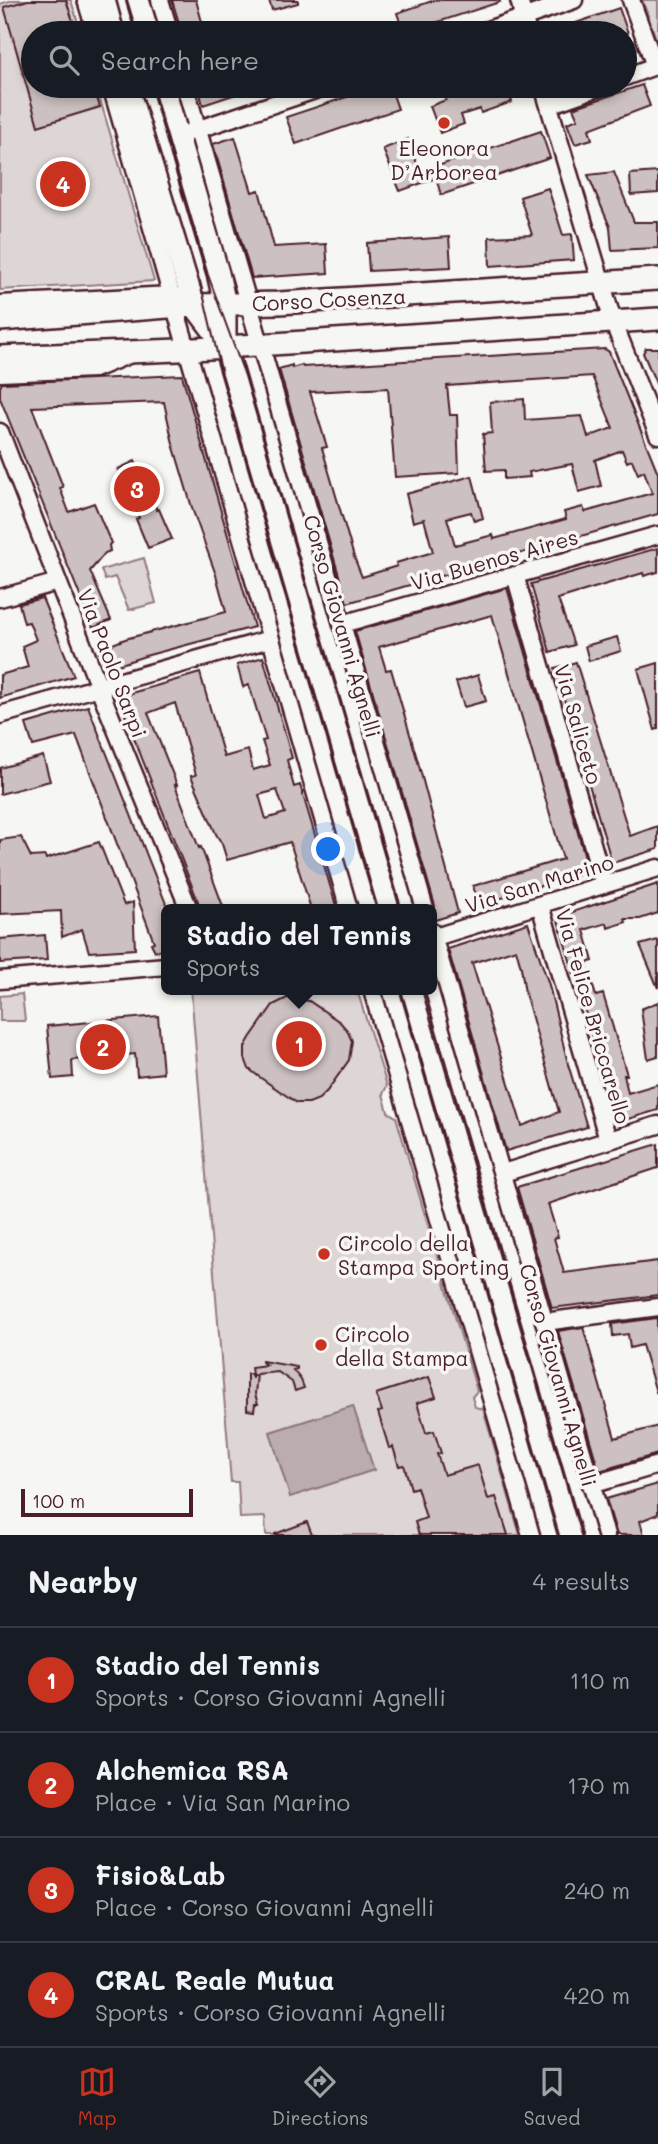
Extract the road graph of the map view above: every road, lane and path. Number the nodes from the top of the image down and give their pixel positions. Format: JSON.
{"nodes":[{"id":1,"x":86,"y":0,"type":"edge"},
{"id":2,"x":104,"y":0,"type":"edge"},
{"id":3,"x":138,"y":0,"type":"edge"},
{"id":4,"x":160,"y":0,"type":"edge"},
{"id":5,"x":519,"y":0,"type":"edge"},
{"id":6,"x":574,"y":0,"type":"edge"},
{"id":7,"x":631,"y":0,"type":"edge"},
{"id":8,"x":92,"y":21,"type":"edge"},
{"id":9,"x":110,"y":21,"type":"edge"},
{"id":10,"x":144,"y":21,"type":"edge"},
{"id":11,"x":166,"y":21,"type":"edge"},
{"id":12,"x":525,"y":21,"type":"edge"},
{"id":13,"x":534,"y":21,"type":"edge"},
{"id":14,"x":637,"y":73,"type":"edge"},
{"id":15,"x":116,"y":98,"type":"edge"},
{"id":16,"x":129,"y":98,"type":"edge"},
{"id":17,"x":170,"y":98,"type":"edge"},
{"id":18,"x":186,"y":98,"type":"edge"},
{"id":19,"x":291,"y":98,"type":"edge"},
{"id":20,"x":547,"y":98,"type":"edge"},
{"id":21,"x":569,"y":98,"type":"edge"},
{"id":22,"x":549,"y":105,"type":"junction"},
{"id":23,"x":188,"y":132,"type":"junction"},
{"id":24,"x":136,"y":145,"type":"junction"},
{"id":25,"x":658,"y":279,"type":"edge"},
{"id":26,"x":601,"y":283,"type":"junction"},
{"id":27,"x":182,"y":303,"type":"junction"},
{"id":28,"x":238,"y":303,"type":"junction"},
{"id":29,"x":0,"y":304,"type":"edge"},
{"id":30,"x":658,"y":318,"type":"edge"},
{"id":31,"x":0,"y":320,"type":"edge"},
{"id":32,"x":613,"y":321,"type":"junction"},
{"id":33,"x":261,"y":344,"type":"junction"},
{"id":34,"x":225,"y":346,"type":"junction"},
{"id":35,"x":187,"y":349,"type":"junction"},
{"id":36,"x":137,"y":351,"type":"junction"},
{"id":37,"x":0,"y":357,"type":"edge"},
{"id":38,"x":0,"y":373,"type":"edge"},
{"id":39,"x":0,"y":432,"type":"edge"},
{"id":40,"x":658,"y":435,"type":"edge"},
{"id":41,"x":658,"y":534,"type":"edge"},
{"id":42,"x":515,"y":575,"type":"junction"},
{"id":43,"x":58,"y":582,"type":"junction"},
{"id":44,"x":0,"y":598,"type":"edge"},
{"id":45,"x":342,"y":624,"type":"junction"},
{"id":46,"x":270,"y":639,"type":"junction"},
{"id":47,"x":99,"y":687,"type":"junction"},
{"id":48,"x":0,"y":715,"type":"edge"},
{"id":49,"x":658,"y":868,"type":"edge"},
{"id":50,"x":604,"y":885,"type":"junction"},
{"id":51,"x":187,"y":904,"type":"edge"},
{"id":52,"x":348,"y":904,"type":"edge"},
{"id":53,"x":387,"y":904,"type":"edge"},
{"id":54,"x":424,"y":904,"type":"edge"},
{"id":55,"x":540,"y":905,"type":"junction"},
{"id":56,"x":437,"y":935,"type":"edge"},
{"id":57,"x":437,"y":950,"type":"edge"},
{"id":58,"x":161,"y":966,"type":"edge"},
{"id":59,"x":0,"y":980,"type":"edge"},
{"id":60,"x":373,"y":995,"type":"edge"},
{"id":61,"x":413,"y":995,"type":"edge"},
{"id":62,"x":658,"y":1125,"type":"edge"},
{"id":63,"x":608,"y":1140,"type":"junction"},
{"id":64,"x":503,"y":1173,"type":"junction"},
{"id":65,"x":658,"y":1307,"type":"edge"},
{"id":66,"x":544,"y":1322,"type":"junction"},
{"id":67,"x":658,"y":1465,"type":"edge"},
{"id":68,"x":658,"y":1476,"type":"edge"},
{"id":69,"x":592,"y":1489,"type":"junction"},
{"id":70,"x":531,"y":1535,"type":"edge"},
{"id":71,"x":570,"y":1535,"type":"edge"},
{"id":72,"x":606,"y":1535,"type":"edge"}],
"edges":[{"from":1,"to":8,"type":"street"},
{"from":2,"to":9,"type":"main road"},
{"from":3,"to":10,"type":"main road"},
{"from":4,"to":11,"type":"street"},
{"from":5,"to":12,"type":"street"},
{"from":6,"to":13,"type":"street"},
{"from":7,"to":14,"type":"street"},
{"from":15,"to":24,"type":"street","name":"Corso Giovanni Agnelli"},
{"from":16,"to":24,"type":"main road","name":"Corso Giovanni Agnelli"},
{"from":17,"to":23,"type":"main road","name":"Corso Giovanni Agnelli"},
{"from":18,"to":23,"type":"street","name":"Corso Giovanni Agnelli"},
{"from":19,"to":23,"type":"street"},
{"from":20,"to":22,"type":"street"},
{"from":21,"to":22,"type":"street"},
{"from":22,"to":26,"type":"street"},
{"from":23,"to":28,"type":"street","name":"Corso Giovanni Agnelli"},
{"from":23,"to":28,"type":"main road","name":"Corso Giovanni Agnelli"},
{"from":24,"to":27,"type":"street","name":"Corso Giovanni Agnelli"},
{"from":24,"to":27,"type":"main road","name":"Corso Giovanni Agnelli"},
{"from":25,"to":26,"type":"main road","name":"Corso Cosenza"},
{"from":26,"to":28,"type":"main road","name":"Corso Cosenza"},
{"from":26,"to":32,"type":"street"},
{"from":27,"to":28,"type":"main road","name":"Corso Cosenza"},
{"from":27,"to":29,"type":"street","name":"Corso Cosenza"},
{"from":27,"to":31,"type":"main road","name":"Corso Cosenza"},
{"from":27,"to":34,"type":"main road","name":"Corso Giovanni Agnelli"},
{"from":27,"to":35,"type":"street","name":"Corso Giovanni Agnelli"},
{"from":28,"to":33,"type":"street","name":"Corso Giovanni Agnelli"},
{"from":28,"to":34,"type":"main road","name":"Corso Giovanni Agnelli"},
{"from":30,"to":32,"type":"main road","name":"Corso Cosenza"},
{"from":32,"to":33,"type":"main road","name":"Corso Cosenza"},
{"from":32,"to":40,"type":"street"},
{"from":33,"to":34,"type":"main road","name":"Corso Cosenza"},
{"from":33,"to":45,"type":"street","name":"Corso Giovanni Agnelli"},
{"from":34,"to":35,"type":"main road","name":"Corso Cosenza"},
{"from":34,"to":53,"type":"main road","name":"Corso Giovanni Agnelli"},
{"from":35,"to":36,"type":"main road","name":"Corso Cosenza"},
{"from":35,"to":46,"type":"street","name":"Corso Giovanni Agnelli"},
{"from":36,"to":37,"type":"main road","name":"Corso Cosenza"},
{"from":36,"to":38,"type":"street","name":"Corso Cosenza"},
{"from":39,"to":43,"type":"street","name":"Via Paolo Sarpi"},
{"from":41,"to":42,"type":"street","name":"Via Buenos Aires"},
{"from":42,"to":45,"type":"street","name":"Via Buenos Aires"},
{"from":42,"to":50,"type":"street","name":"Via Saliceto"},
{"from":43,"to":44,"type":"street"},
{"from":43,"to":47,"type":"street","name":"Via Paolo Sarpi"},
{"from":45,"to":54,"type":"street","name":"Corso Giovanni Agnelli"},
{"from":46,"to":47,"type":"street"},
{"from":46,"to":52,"type":"street","name":"Corso Giovanni Agnelli"},
{"from":47,"to":48,"type":"street"},
{"from":47,"to":51,"type":"street","name":"Via Paolo Sarpi"},
{"from":49,"to":50,"type":"street","name":"Via San Marino"},
{"from":50,"to":55,"type":"street","name":"Via San Marino"},
{"from":55,"to":56,"type":"street","name":"Via San Marino"},
{"from":55,"to":63,"type":"street","name":"Via Felice Briccarello"},
{"from":57,"to":64,"type":"street","name":"Corso Giovanni Agnelli"},
{"from":58,"to":59,"type":"street"},
{"from":60,"to":70,"type":"street"},
{"from":61,"to":71,"type":"main road","name":"Corso Giovanni Agnelli"},
{"from":62,"to":63,"type":"street"},
{"from":63,"to":64,"type":"street"},
{"from":64,"to":66,"type":"street","name":"Corso Giovanni Agnelli"},
{"from":65,"to":66,"type":"street"},
{"from":66,"to":69,"type":"street","name":"Corso Giovanni Agnelli"},
{"from":67,"to":69,"type":"street"},
{"from":68,"to":69,"type":"street"},
{"from":69,"to":72,"type":"street","name":"Corso Giovanni Agnelli"}]}
